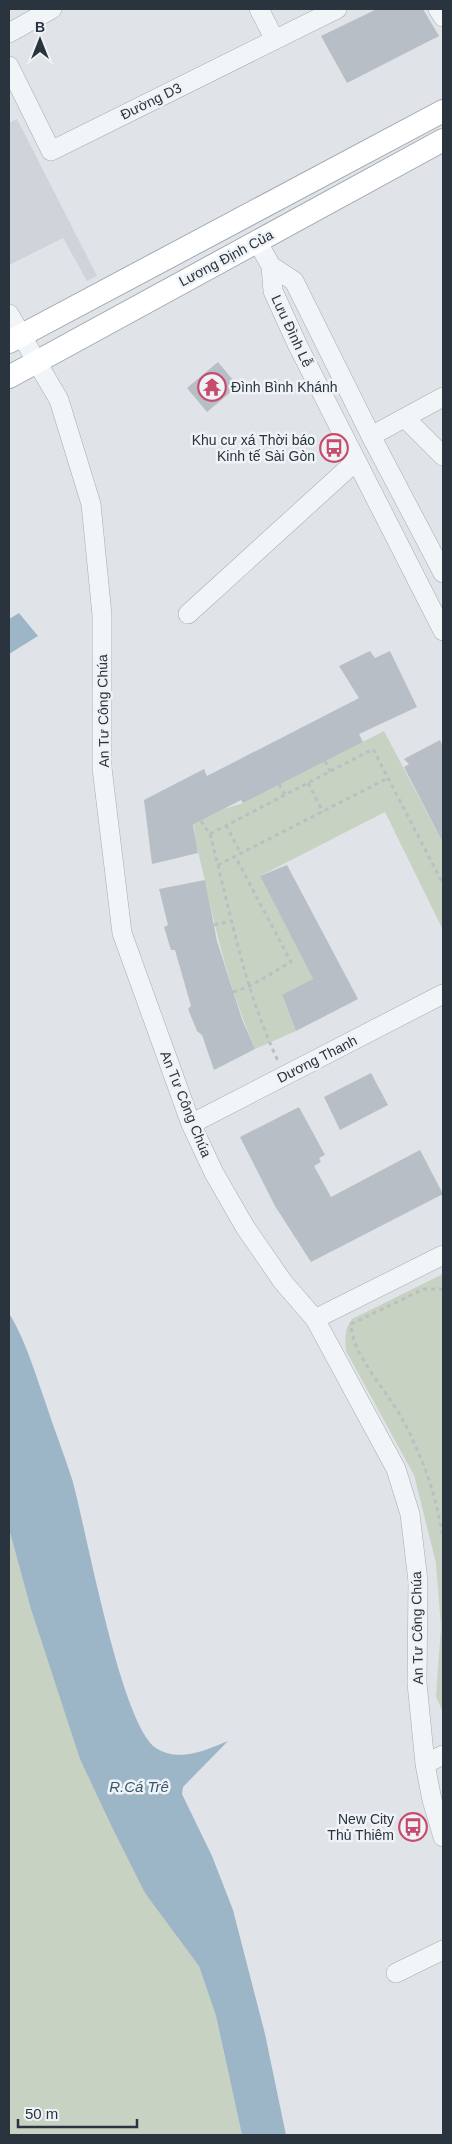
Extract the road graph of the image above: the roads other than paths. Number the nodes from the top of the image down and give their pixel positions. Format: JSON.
{"nodes":[{"id":1,"x":52,"y":9,"type":"edge"},
{"id":2,"x":259,"y":9,"type":"edge"},
{"id":3,"x":337,"y":9,"type":"edge"},
{"id":4,"x":438,"y":9,"type":"edge"},
{"id":5,"x":443,"y":17,"type":"edge"},
{"id":6,"x":9,"y":32,"type":"edge"},
{"id":7,"x":274,"y":40,"type":"junction"},
{"id":8,"x":9,"y":66,"type":"edge"},
{"id":9,"x":443,"y":111,"type":"edge"},
{"id":10,"x":443,"y":140,"type":"edge"},
{"id":11,"x":257,"y":241,"type":"junction"},
{"id":12,"x":271,"y":266,"type":"junction"},
{"id":13,"x":9,"y":314,"type":"edge"},
{"id":14,"x":15,"y":339,"type":"edge"},
{"id":15,"x":36,"y":362,"type":"junction"},
{"id":16,"x":9,"y":376,"type":"edge"},
{"id":17,"x":443,"y":397,"type":"edge"},
{"id":18,"x":405,"y":418,"type":"junction"},
{"id":19,"x":372,"y":436,"type":"junction"},
{"id":20,"x":443,"y":456,"type":"edge"},
{"id":21,"x":356,"y":461,"type":"junction"},
{"id":22,"x":443,"y":573,"type":"edge"},
{"id":23,"x":188,"y":614,"type":"dead end"},
{"id":24,"x":443,"y":631,"type":"edge"},
{"id":25,"x":443,"y":994,"type":"edge"},
{"id":26,"x":191,"y":1124,"type":"junction"},
{"id":27,"x":443,"y":1255,"type":"edge"},
{"id":28,"x":315,"y":1319,"type":"junction"},
{"id":29,"x":443,"y":1755,"type":"edge"},
{"id":30,"x":425,"y":1764,"type":"junction"},
{"id":31,"x":443,"y":1837,"type":"edge"},
{"id":32,"x":443,"y":1950,"type":"edge"},
{"id":33,"x":396,"y":1972,"type":"dead end"}],
"edges":[{"from":1,"to":6,"type":"street"},
{"from":2,"to":7,"type":"street"},
{"from":3,"to":7,"type":"street","name":"Đường D3"},
{"from":4,"to":5,"type":"street"},
{"from":7,"to":8,"type":"street","name":"Đường D3"},
{"from":9,"to":14,"type":"main road","name":"Lương Định Của"},
{"from":10,"to":11,"type":"main road","name":"Lương Định Của"},
{"from":11,"to":12,"type":"street"},
{"from":11,"to":15,"type":"main road","name":"Lương Định Của"},
{"from":12,"to":19,"type":"street","name":"Lưu Đình Lễ"},
{"from":12,"to":21,"type":"street","name":"Lưu Đình Lễ"},
{"from":13,"to":14,"type":"street","name":"An Tư Công Chúa"},
{"from":14,"to":15,"type":"street","name":"An Tư Công Chúa"},
{"from":15,"to":16,"type":"main road","name":"Lương Định Của"},
{"from":15,"to":26,"type":"street","name":"An Tư Công Chúa"},
{"from":17,"to":18,"type":"street"},
{"from":18,"to":19,"type":"street"},
{"from":18,"to":20,"type":"street"},
{"from":19,"to":22,"type":"street","name":"Lưu Đình Lễ"},
{"from":21,"to":23,"type":"street"},
{"from":21,"to":24,"type":"street","name":"Lưu Đình Lễ"},
{"from":25,"to":26,"type":"street","name":"Dương Thanh"},
{"from":26,"to":28,"type":"street","name":"An Tư Công Chúa"},
{"from":27,"to":28,"type":"street"},
{"from":28,"to":30,"type":"street","name":"An Tư Công Chúa"},
{"from":29,"to":30,"type":"street"},
{"from":30,"to":31,"type":"street","name":"An Tư Công Chúa"},
{"from":32,"to":33,"type":"street"}]}
